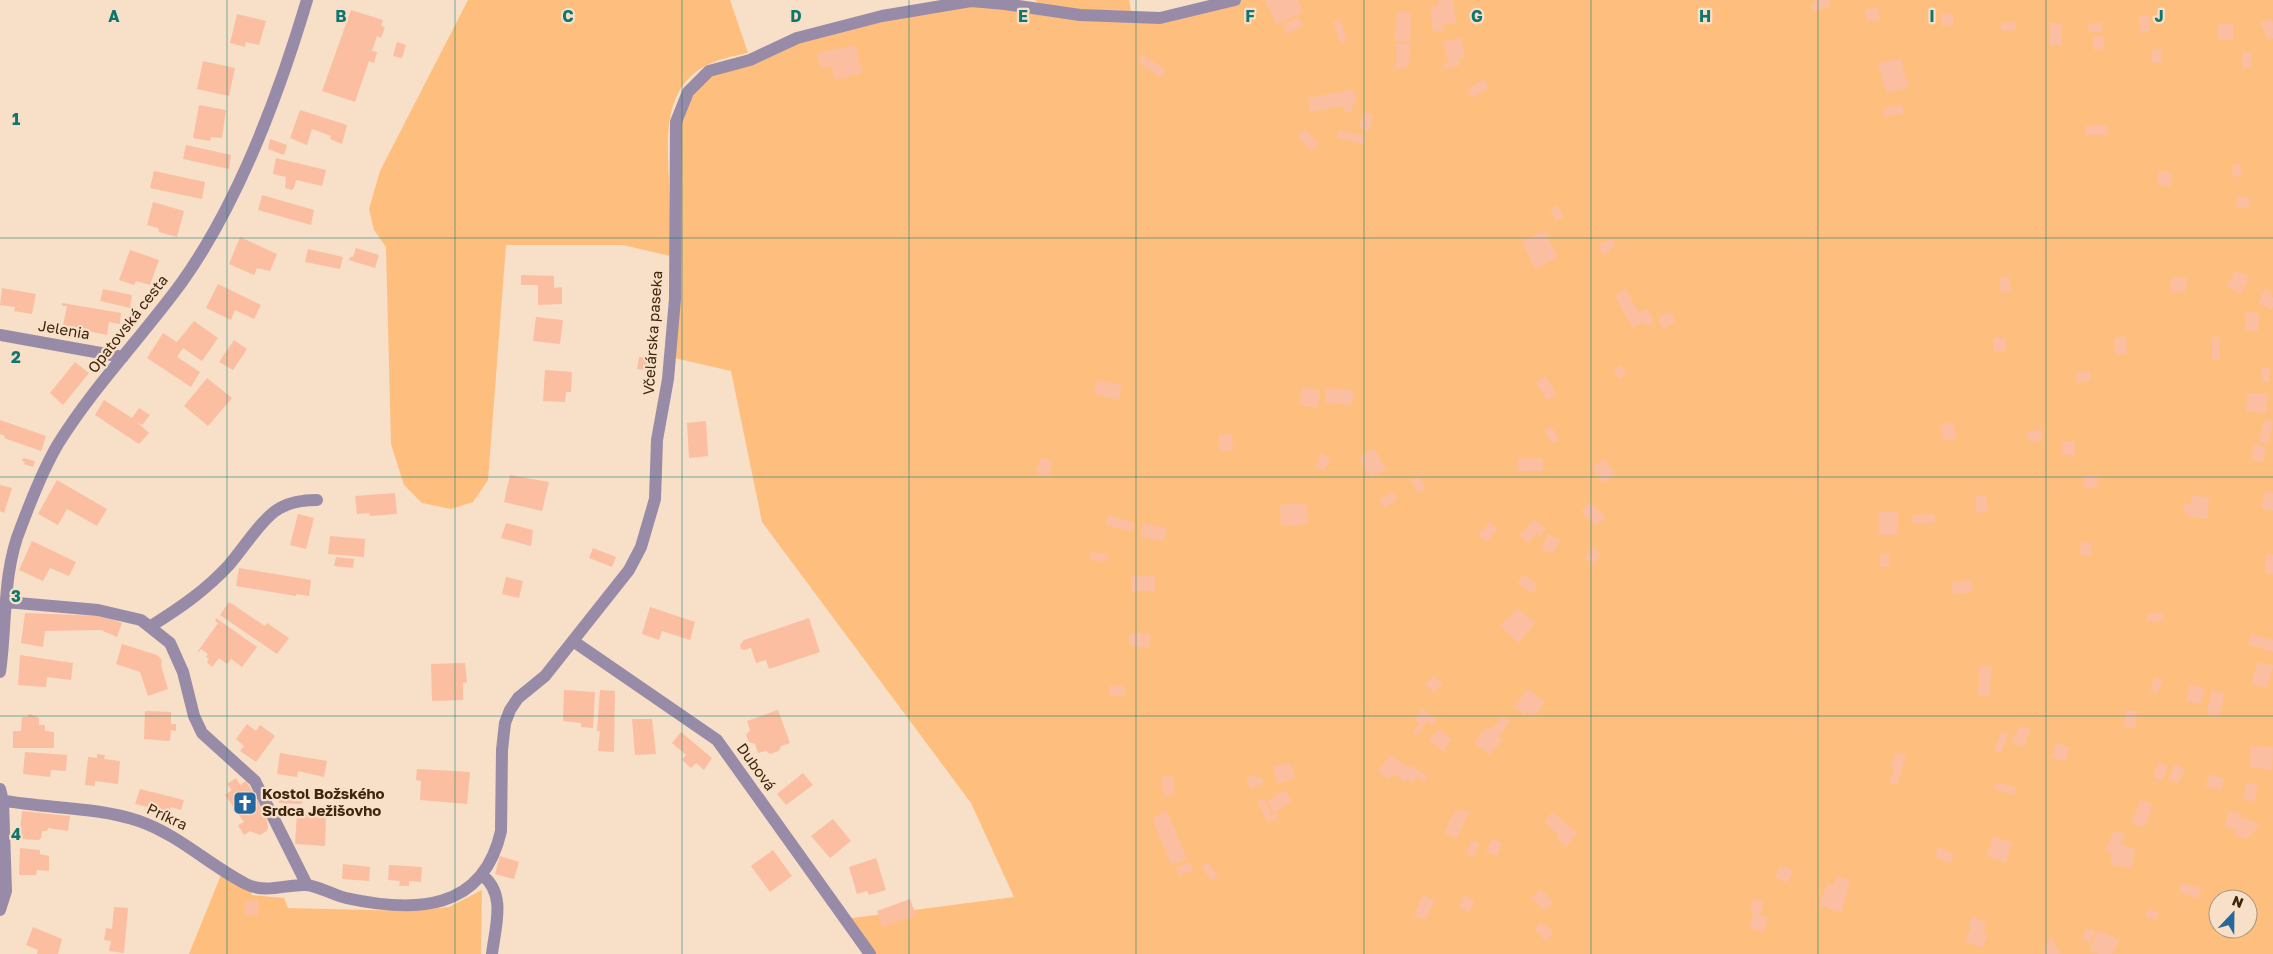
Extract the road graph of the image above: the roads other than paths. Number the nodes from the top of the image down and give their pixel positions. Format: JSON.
{"nodes":[{"id":1,"x":307,"y":0,"type":"edge"},
{"id":2,"x":1235,"y":0,"type":"edge"},
{"id":3,"x":0,"y":335,"type":"edge"},
{"id":4,"x":123,"y":357,"type":"junction"},
{"id":5,"x":318,"y":500,"type":"dead end"},
{"id":6,"x":6,"y":602,"type":"junction"},
{"id":7,"x":151,"y":626,"type":"junction"},
{"id":8,"x":574,"y":641,"type":"junction"},
{"id":9,"x":0,"y":672,"type":"edge"},
{"id":10,"x":1,"y":797,"type":"edge"},
{"id":11,"x":482,"y":875,"type":"junction"},
{"id":12,"x":307,"y":885,"type":"junction"},
{"id":13,"x":0,"y":910,"type":"edge"},
{"id":14,"x":492,"y":954,"type":"edge"},
{"id":15,"x":870,"y":954,"type":"edge"}],
"edges":[{"from":1,"to":4,"type":"street","name":"Opatovská cesta"},
{"from":2,"to":8,"type":"street","name":"Včelárska paseka"},
{"from":3,"to":4,"type":"street","name":"Jelenia"},
{"from":4,"to":6,"type":"street","name":"Opatovská cesta"},
{"from":5,"to":7,"type":"street"},
{"from":6,"to":7,"type":"street"},
{"from":6,"to":9,"type":"street","name":"Opatovská cesta"},
{"from":7,"to":12,"type":"street"},
{"from":8,"to":11,"type":"street","name":"Včelárska paseka"},
{"from":8,"to":15,"type":"street","name":"Dubová"},
{"from":10,"to":12,"type":"street","name":"Príkra"},
{"from":10,"to":13,"type":"street"},
{"from":11,"to":12,"type":"street","name":"Včelárska paseka"},
{"from":11,"to":14,"type":"street"}]}
